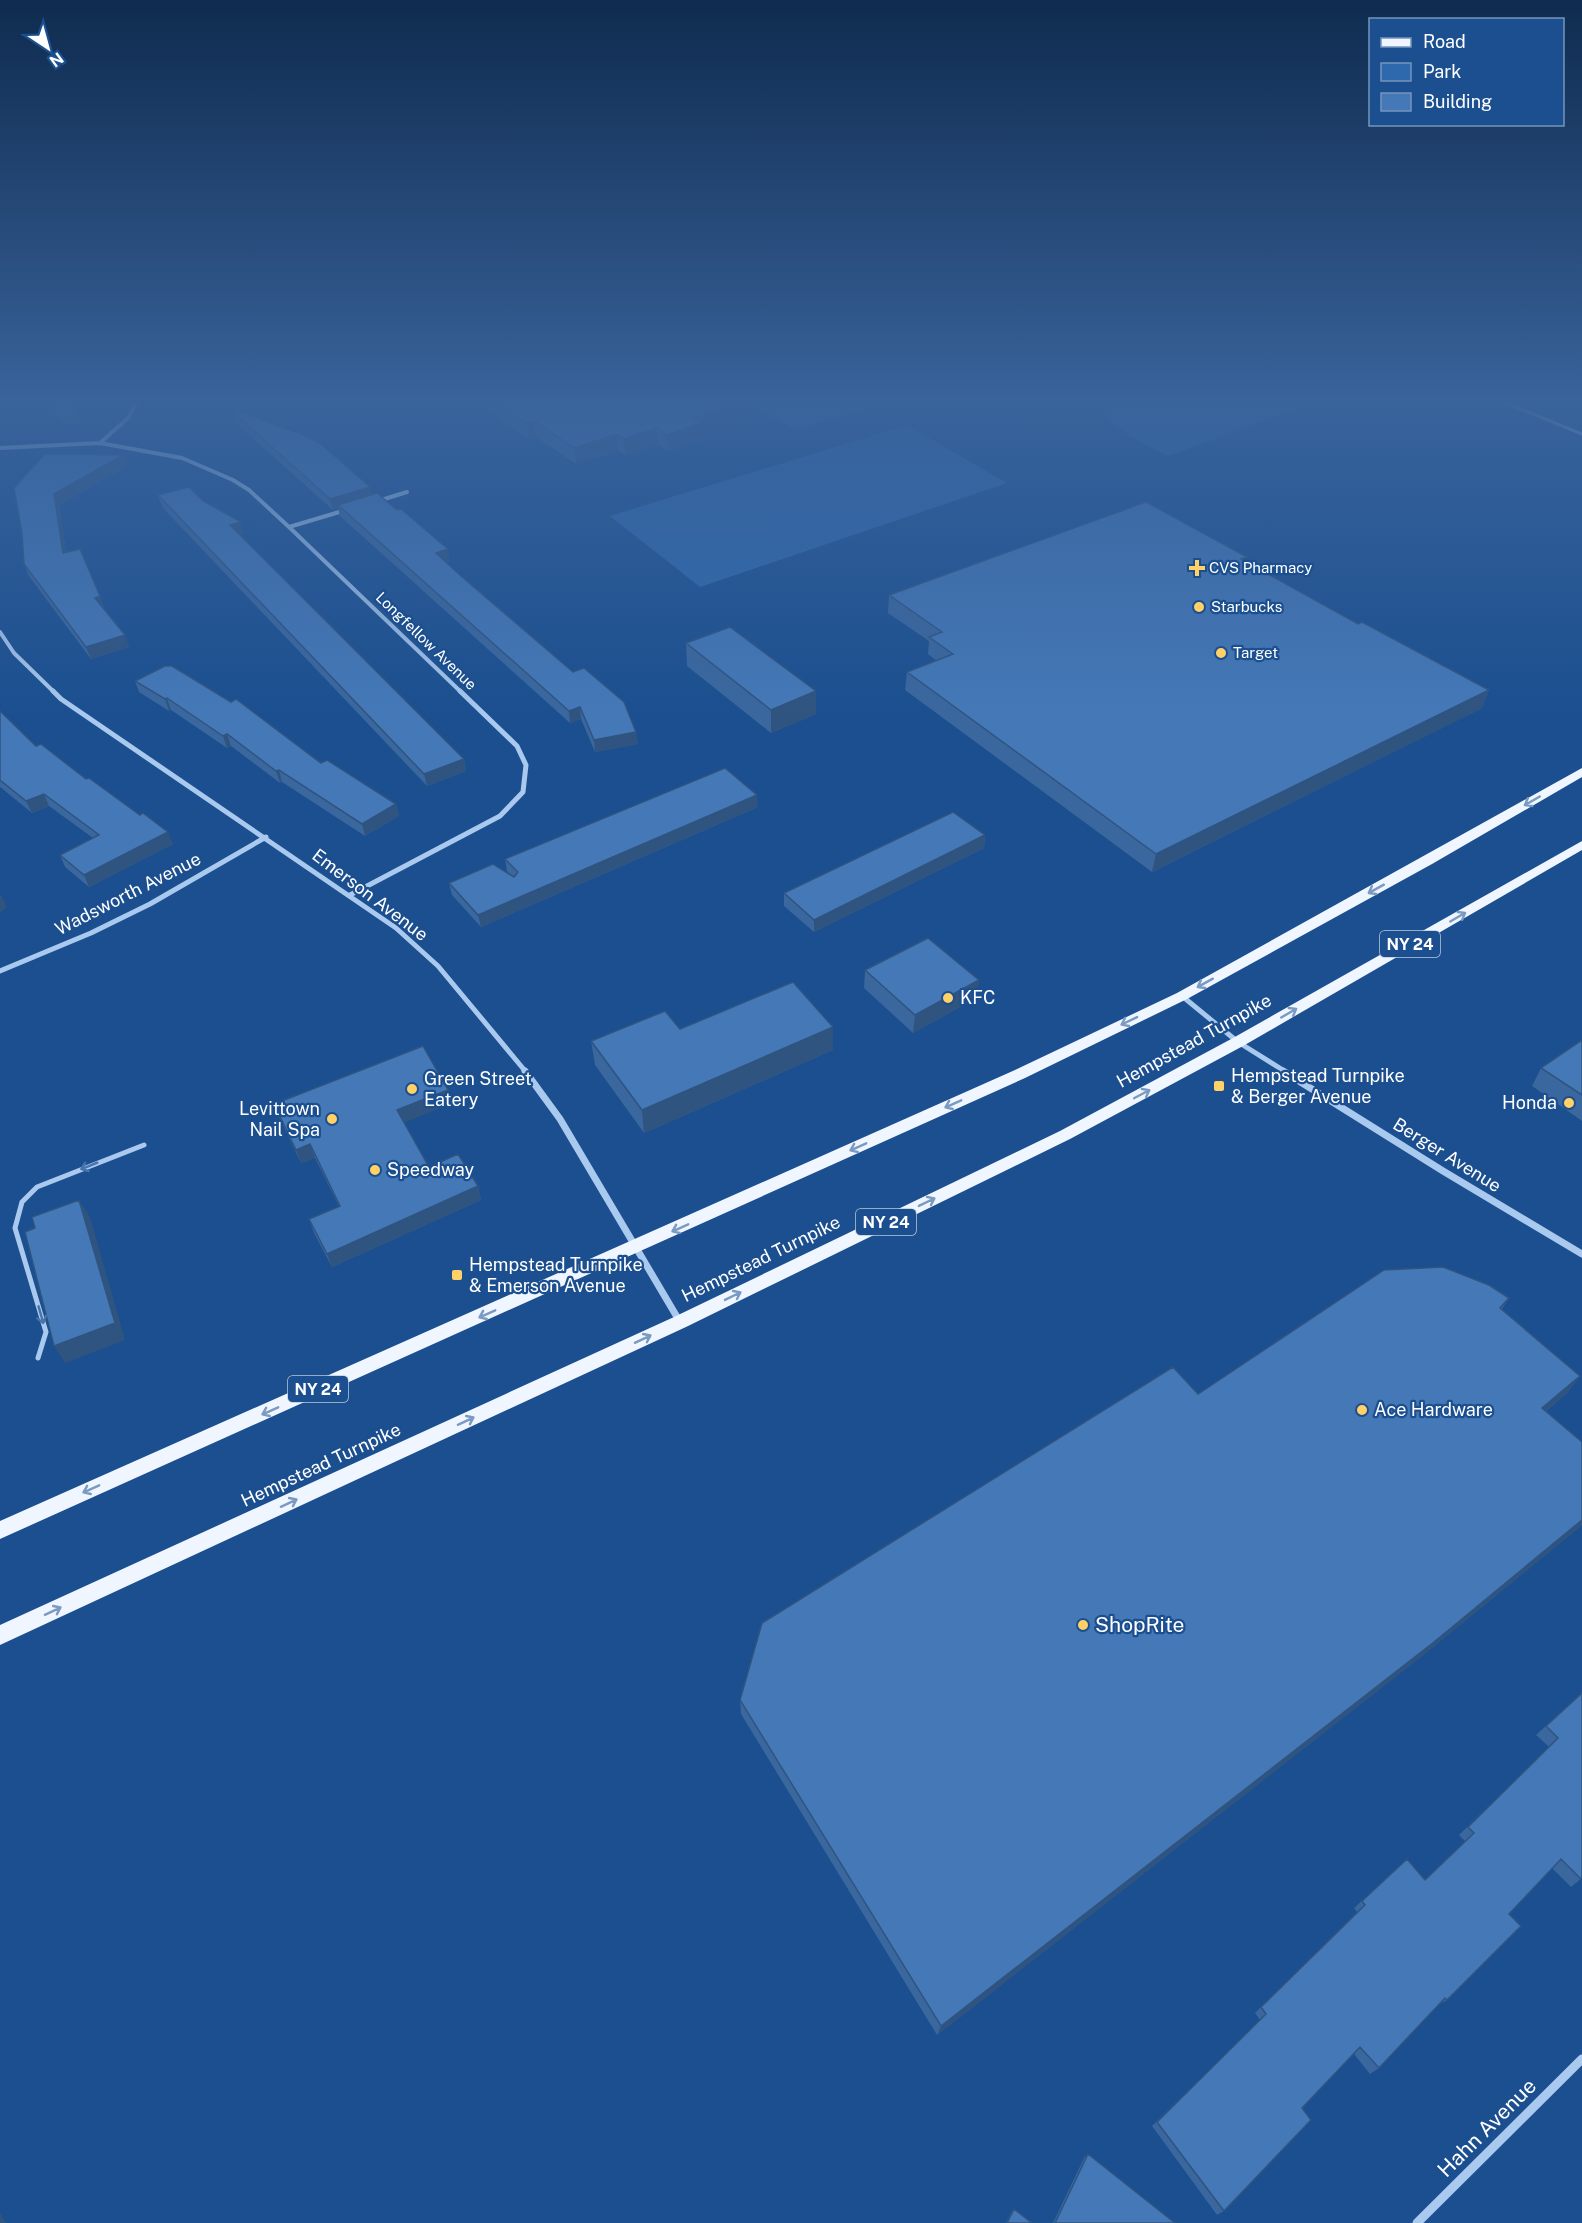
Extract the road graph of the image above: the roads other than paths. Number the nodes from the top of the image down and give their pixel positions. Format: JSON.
{"nodes":[{"id":1,"x":266,"y":506,"type":"edge"},
{"id":2,"x":353,"y":508,"type":"edge"},
{"id":3,"x":289,"y":527,"type":"junction"},
{"id":4,"x":0,"y":632,"type":"edge"},
{"id":5,"x":1582,"y":772,"type":"edge"},
{"id":6,"x":266,"y":837,"type":"junction"},
{"id":7,"x":1582,"y":846,"type":"edge"},
{"id":8,"x":350,"y":895,"type":"junction"},
{"id":9,"x":0,"y":971,"type":"edge"},
{"id":10,"x":1182,"y":996,"type":"junction"},
{"id":11,"x":1238,"y":1042,"type":"junction"},
{"id":12,"x":144,"y":1144,"type":"dead end"},
{"id":13,"x":636,"y":1248,"type":"junction"},
{"id":14,"x":1582,"y":1254,"type":"edge"},
{"id":15,"x":680,"y":1322,"type":"junction"},
{"id":16,"x":38,"y":1358,"type":"dead end"},
{"id":17,"x":0,"y":1530,"type":"edge"},
{"id":18,"x":0,"y":1635,"type":"edge"},
{"id":19,"x":1582,"y":2059,"type":"edge"},
{"id":20,"x":1417,"y":2223,"type":"edge"}],
"edges":[{"from":1,"to":3,"type":"street","name":"Longfellow Avenue"},
{"from":2,"to":3,"type":"street"},
{"from":3,"to":8,"type":"street","name":"Longfellow Avenue"},
{"from":4,"to":6,"type":"street","name":"Emerson Avenue"},
{"from":5,"to":10,"type":"main road","number":"NY 24","one_way":true},
{"from":6,"to":8,"type":"street","name":"Emerson Avenue"},
{"from":6,"to":9,"type":"street","name":"Wadsworth Avenue"},
{"from":11,"to":7,"type":"main road","name":"Hempstead Turnpike","number":"NY 24","one_way":true},
{"from":8,"to":13,"type":"street","name":"Emerson Avenue"},
{"from":10,"to":11,"type":"street","name":"Berger Avenue"},
{"from":10,"to":13,"type":"main road","number":"NY 24","one_way":true},
{"from":11,"to":14,"type":"street","name":"Berger Avenue"},
{"from":15,"to":11,"type":"main road","name":"Hempstead Turnpike","number":"NY 24","one_way":true},
{"from":12,"to":16,"type":"lane","one_way":true},
{"from":13,"to":15,"type":"street","name":"Emerson Avenue"},
{"from":13,"to":17,"type":"main road","number":"NY 24","one_way":true},
{"from":18,"to":15,"type":"main road","name":"Hempstead Turnpike","number":"NY 24","one_way":true},
{"from":19,"to":20,"type":"street","name":"Hahn Avenue"}]}
